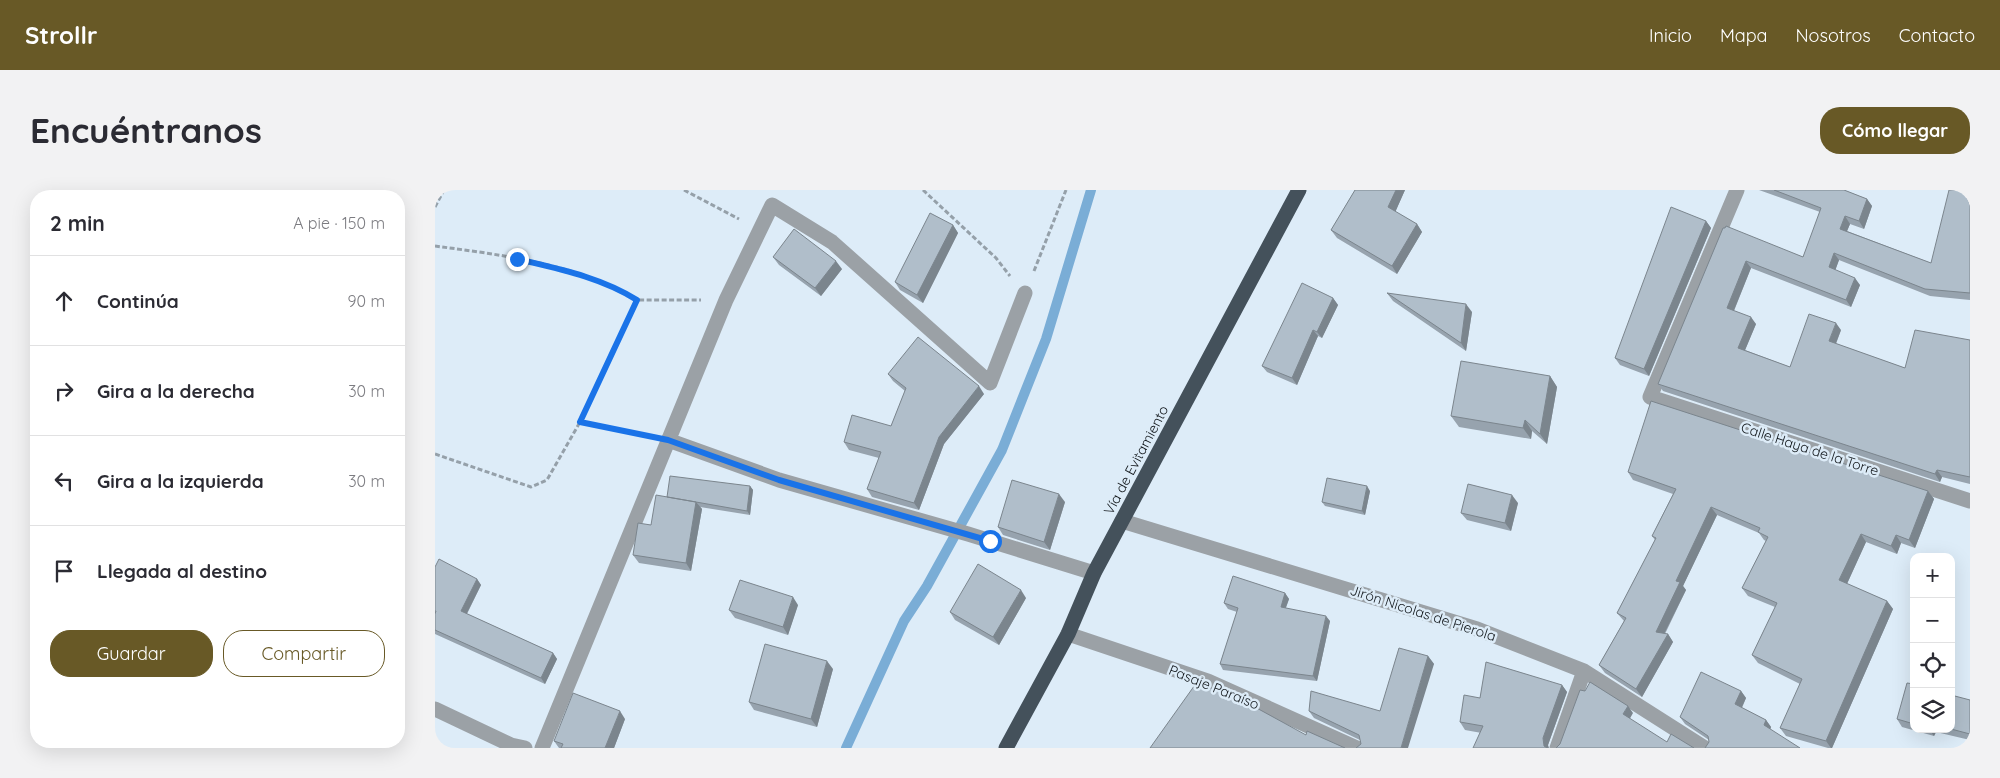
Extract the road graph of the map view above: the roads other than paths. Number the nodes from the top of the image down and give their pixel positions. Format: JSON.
{"nodes":[{"id":1,"x":1299,"y":190,"type":"edge"},
{"id":2,"x":1737,"y":190,"type":"edge"},
{"id":3,"x":1025,"y":293,"type":"road end"},
{"id":4,"x":668,"y":440,"type":"junction"},
{"id":5,"x":1970,"y":500,"type":"edge"},
{"id":6,"x":1122,"y":521,"type":"junction"},
{"id":7,"x":1094,"y":573,"type":"junction"},
{"id":8,"x":1068,"y":634,"type":"junction"},
{"id":9,"x":1584,"y":671,"type":"junction"},
{"id":10,"x":435,"y":710,"type":"edge"},
{"id":11,"x":525,"y":748,"type":"edge"},
{"id":12,"x":542,"y":748,"type":"edge"},
{"id":13,"x":1006,"y":748,"type":"edge"},
{"id":14,"x":1357,"y":748,"type":"edge"},
{"id":15,"x":1557,"y":748,"type":"edge"},
{"id":16,"x":1705,"y":748,"type":"edge"}],
"edges":[{"from":1,"to":6,"type":"highway","name":"Vía de Evitamiento"},
{"from":2,"to":5,"type":"street","name":"Calle Haya de la Torre"},
{"from":3,"to":4,"type":"street"},
{"from":4,"to":7,"type":"street"},
{"from":4,"to":12,"type":"street"},
{"from":6,"to":7,"type":"highway","name":"Vía de Evitamiento"},
{"from":6,"to":9,"type":"street","name":"Jirón Nicolas de Pierola"},
{"from":7,"to":8,"type":"highway","name":"Vía de Evitamiento"},
{"from":8,"to":13,"type":"highway","name":"Vía de Evitamiento"},
{"from":8,"to":14,"type":"street","name":"Pasaje Paraíso"},
{"from":9,"to":15,"type":"street"},
{"from":9,"to":16,"type":"street","name":"Jirón Nicolas de Pierola"},
{"from":10,"to":11,"type":"street"}]}
